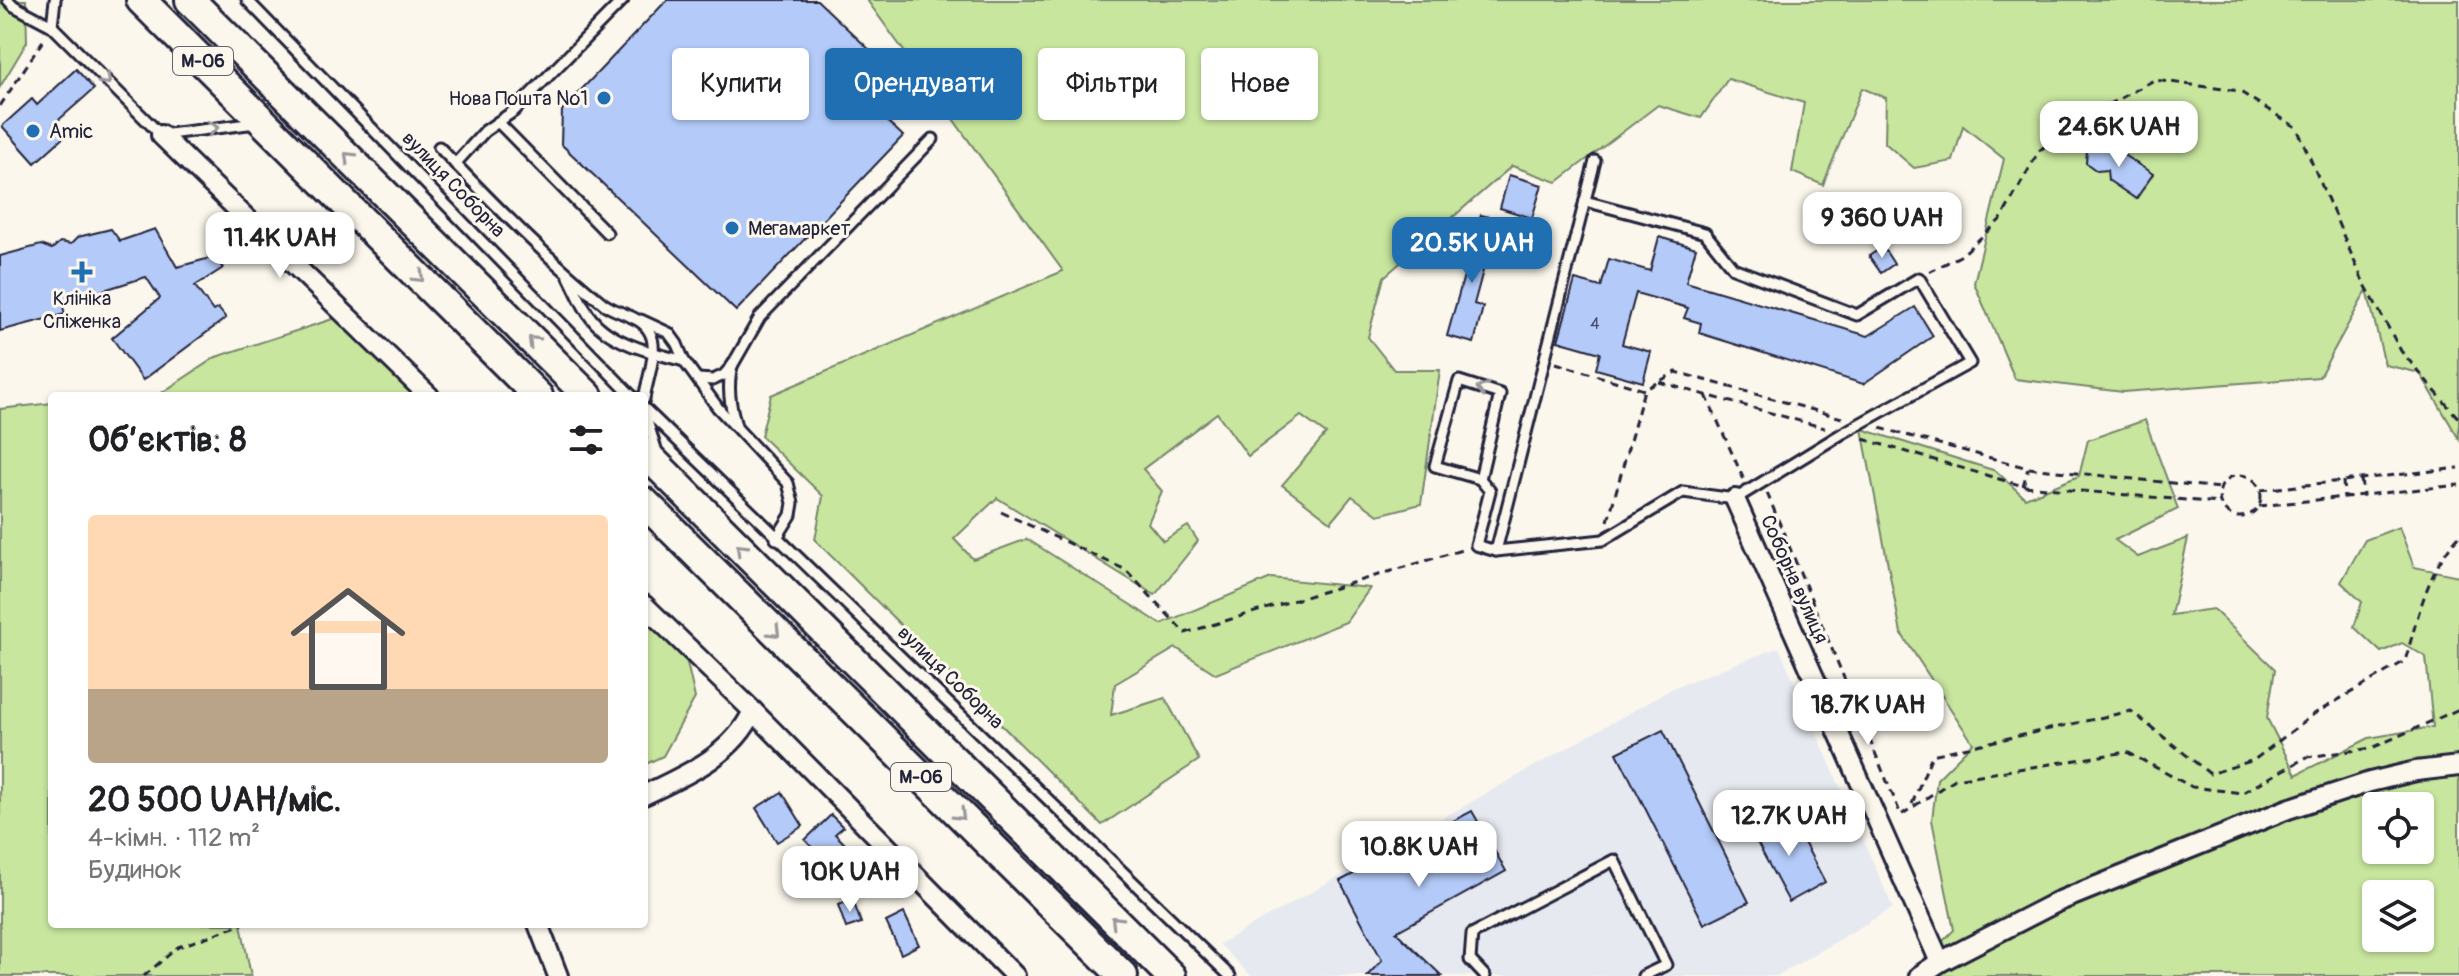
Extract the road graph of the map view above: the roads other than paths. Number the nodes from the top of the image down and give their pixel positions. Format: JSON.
{"nodes":[{"id":1,"x":8,"y":0,"type":"edge"},
{"id":2,"x":55,"y":0,"type":"edge"},
{"id":3,"x":141,"y":0,"type":"edge"},
{"id":4,"x":190,"y":0,"type":"edge"},
{"id":5,"x":247,"y":0,"type":"edge"},
{"id":6,"x":623,"y":0,"type":"edge"},
{"id":7,"x":52,"y":26,"type":"junction"},
{"id":8,"x":265,"y":122,"type":"junction"},
{"id":9,"x":498,"y":122,"type":"junction"},
{"id":10,"x":161,"y":135,"type":"junction"},
{"id":11,"x":933,"y":139,"type":"dead end"},
{"id":12,"x":439,"y":147,"type":"dead end"},
{"id":13,"x":1595,"y":161,"type":"dead end"},
{"id":14,"x":455,"y":164,"type":"junction"},
{"id":15,"x":1585,"y":201,"type":"junction"},
{"id":16,"x":607,"y":233,"type":"dead end"},
{"id":17,"x":568,"y":274,"type":"junction"},
{"id":18,"x":639,"y":319,"type":"junction"},
{"id":19,"x":653,"y":353,"type":"junction"},
{"id":20,"x":684,"y":361,"type":"junction"},
{"id":21,"x":732,"y":366,"type":"junction"},
{"id":22,"x":698,"y":379,"type":"junction"},
{"id":23,"x":425,"y":392,"type":"edge"},
{"id":24,"x":534,"y":392,"type":"edge"},
{"id":25,"x":584,"y":392,"type":"edge"},
{"id":26,"x":628,"y":392,"type":"edge"},
{"id":27,"x":645,"y":392,"type":"edge"},
{"id":28,"x":648,"y":414,"type":"edge"},
{"id":29,"x":648,"y":428,"type":"edge"},
{"id":30,"x":737,"y":429,"type":"junction"},
{"id":31,"x":648,"y":456,"type":"edge"},
{"id":32,"x":666,"y":474,"type":"junction"},
{"id":33,"x":1480,"y":479,"type":"junction"},
{"id":34,"x":1742,"y":495,"type":"junction"},
{"id":35,"x":648,"y":506,"type":"edge"},
{"id":36,"x":776,"y":539,"type":"junction"},
{"id":37,"x":1496,"y":551,"type":"junction"},
{"id":38,"x":648,"y":609,"type":"edge"},
{"id":39,"x":753,"y":711,"type":"junction"},
{"id":40,"x":2459,"y":766,"type":"edge"},
{"id":41,"x":648,"y":793,"type":"edge"},
{"id":42,"x":540,"y":928,"type":"edge"},
{"id":43,"x":1940,"y":962,"type":"junction"},
{"id":44,"x":558,"y":976,"type":"edge"},
{"id":45,"x":1015,"y":976,"type":"edge"},
{"id":46,"x":1123,"y":976,"type":"edge"},
{"id":47,"x":1171,"y":976,"type":"edge"},
{"id":48,"x":1230,"y":976,"type":"edge"},
{"id":49,"x":1485,"y":976,"type":"edge"},
{"id":50,"x":1643,"y":976,"type":"edge"},
{"id":51,"x":1919,"y":976,"type":"edge"}],
"edges":[{"from":1,"to":7,"type":"lane"},
{"from":2,"to":7,"type":"lane"},
{"from":3,"to":8,"type":"highway","number":"М-06"},
{"from":25,"to":4,"type":"highway","number":"М-06","one_way":true},
{"from":5,"to":26,"type":"lane","name":"вулиця Соборна"},
{"from":6,"to":9,"type":"lane"},
{"from":7,"to":10,"type":"lane","one_way":true},
{"from":10,"to":8,"type":"lane","one_way":true},
{"from":8,"to":24,"type":"highway","number":"М-06","one_way":true},
{"from":9,"to":14,"type":"lane"},
{"from":9,"to":16,"type":"lane"},
{"from":10,"to":23,"type":"street"},
{"from":11,"to":21,"type":"lane"},
{"from":12,"to":14,"type":"lane"},
{"from":13,"to":15,"type":"lane"},
{"from":14,"to":17,"type":"lane"},
{"from":15,"to":34,"type":"lane"},
{"from":15,"to":37,"type":"lane"},
{"from":17,"to":18,"type":"lane"},
{"from":17,"to":19,"type":"lane"},
{"from":18,"to":19,"type":"lane"},
{"from":18,"to":20,"type":"lane"},
{"from":19,"to":20,"type":"lane"},
{"from":19,"to":27,"type":"lane"},
{"from":20,"to":22,"type":"lane"},
{"from":21,"to":22,"type":"lane"},
{"from":21,"to":30,"type":"lane"},
{"from":22,"to":30,"type":"lane"},
{"from":28,"to":36,"type":"lane","name":"вулиця Соборна"},
{"from":29,"to":32,"type":"lane"},
{"from":30,"to":36,"type":"lane"},
{"from":31,"to":32,"type":"highway","number":"М-06"},
{"from":47,"to":32,"type":"highway","number":"М-06","one_way":true},
{"from":33,"to":33,"type":"lane","one_way":true},
{"from":33,"to":37,"type":"lane"},
{"from":34,"to":37,"type":"lane"},
{"from":34,"to":43,"type":"street","name":"Соборна вулиця"},
{"from":35,"to":46,"type":"highway","number":"М-06","one_way":true},
{"from":36,"to":48,"type":"lane","name":"вулиця Соборна"},
{"from":38,"to":39,"type":"street"},
{"from":39,"to":41,"type":"street"},
{"from":39,"to":45,"type":"street"},
{"from":40,"to":43,"type":"street"},
{"from":42,"to":44,"type":"street"},
{"from":43,"to":51,"type":"street"},
{"from":49,"to":50,"type":"lane"}]}
